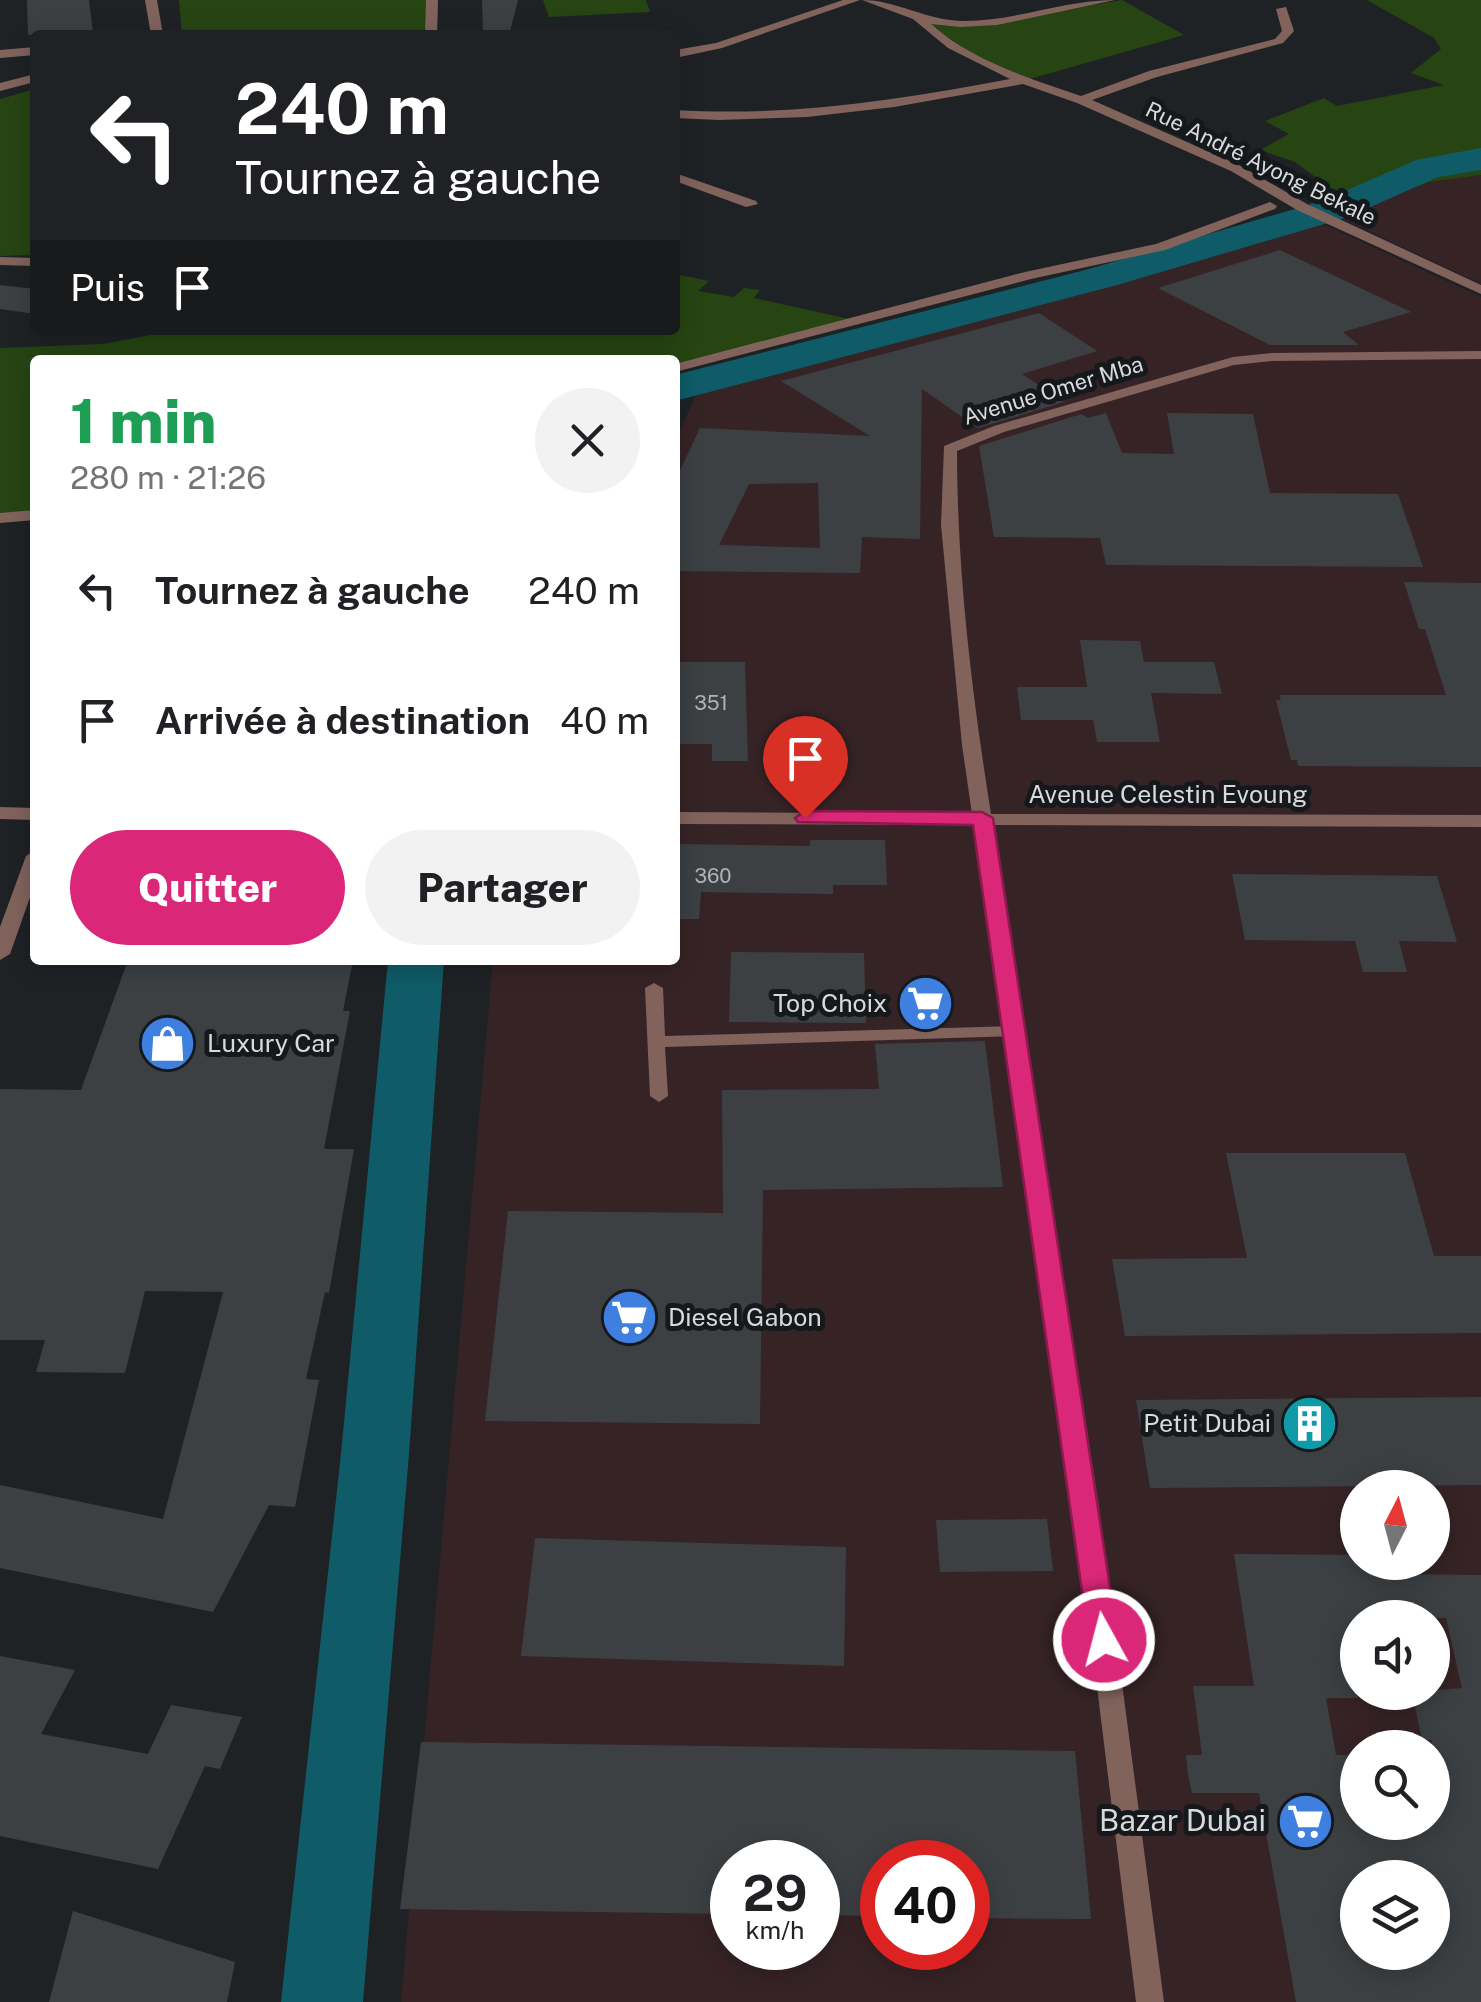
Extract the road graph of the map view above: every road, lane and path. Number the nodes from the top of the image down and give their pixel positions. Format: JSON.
{"nodes":[{"id":1,"x":151,"y":0,"type":"edge"},
{"id":2,"x":432,"y":0,"type":"edge"},
{"id":3,"x":854,"y":0,"type":"edge"},
{"id":4,"x":868,"y":0,"type":"edge"},
{"id":5,"x":1109,"y":0,"type":"edge"},
{"id":6,"x":1282,"y":10,"type":"dead end"},
{"id":7,"x":917,"y":18,"type":"junction"},
{"id":8,"x":156,"y":30,"type":"edge"},
{"id":9,"x":431,"y":30,"type":"edge"},
{"id":10,"x":30,"y":51,"type":"edge"},
{"id":11,"x":680,"y":53,"type":"edge"},
{"id":12,"x":0,"y":54,"type":"edge"},
{"id":13,"x":30,"y":79,"type":"edge"},
{"id":14,"x":1024,"y":80,"type":"junction"},
{"id":15,"x":0,"y":87,"type":"edge"},
{"id":16,"x":1081,"y":100,"type":"junction"},
{"id":17,"x":680,"y":114,"type":"edge"},
{"id":18,"x":680,"y":180,"type":"edge"},
{"id":19,"x":751,"y":204,"type":"dead end"},
{"id":20,"x":1270,"y":206,"type":"dead end"},
{"id":21,"x":0,"y":262,"type":"edge"},
{"id":22,"x":30,"y":262,"type":"edge"},
{"id":23,"x":1481,"y":290,"type":"edge"},
{"id":24,"x":1481,"y":355,"type":"edge"},
{"id":25,"x":680,"y":367,"type":"edge"},
{"id":26,"x":30,"y":515,"type":"edge"},
{"id":27,"x":0,"y":518,"type":"edge"},
{"id":28,"x":0,"y":813,"type":"edge"},
{"id":29,"x":30,"y":814,"type":"edge"},
{"id":30,"x":680,"y":818,"type":"edge"},
{"id":31,"x":982,"y":818,"type":"junction"},
{"id":32,"x":1481,"y":821,"type":"edge"},
{"id":33,"x":30,"y":870,"type":"edge"},
{"id":34,"x":0,"y":954,"type":"edge"},
{"id":35,"x":654,"y":988,"type":"dead end"},
{"id":36,"x":1016,"y":1031,"type":"junction"},
{"id":37,"x":656,"y":1042,"type":"junction"},
{"id":38,"x":659,"y":1096,"type":"dead end"},
{"id":39,"x":1150,"y":2002,"type":"edge"}],
"edges":[{"from":1,"to":8,"type":"street"},
{"from":2,"to":9,"type":"street"},
{"from":3,"to":11,"type":"street"},
{"from":4,"to":7,"type":"street"},
{"from":5,"to":7,"type":"street"},
{"from":6,"to":16,"type":"street","name":"Rue André Ayong Bekale"},
{"from":7,"to":14,"type":"street"},
{"from":10,"to":12,"type":"street"},
{"from":13,"to":15,"type":"street"},
{"from":14,"to":16,"type":"street"},
{"from":14,"to":17,"type":"street"},
{"from":16,"to":23,"type":"street","name":"Rue André Ayong Bekale"},
{"from":18,"to":19,"type":"street"},
{"from":20,"to":25,"type":"street"},
{"from":21,"to":22,"type":"street"},
{"from":24,"to":31,"type":"street","name":"Avenue Omer Mba"},
{"from":26,"to":27,"type":"street"},
{"from":28,"to":29,"type":"street"},
{"from":30,"to":31,"type":"street","name":"Avenue Celestin Evoung"},
{"from":31,"to":32,"type":"street","name":"Avenue Celestin Evoung"},
{"from":31,"to":36,"type":"street"},
{"from":33,"to":34,"type":"street"},
{"from":35,"to":37,"type":"lane"},
{"from":36,"to":37,"type":"lane"},
{"from":36,"to":39,"type":"street"},
{"from":37,"to":38,"type":"lane"}]}
